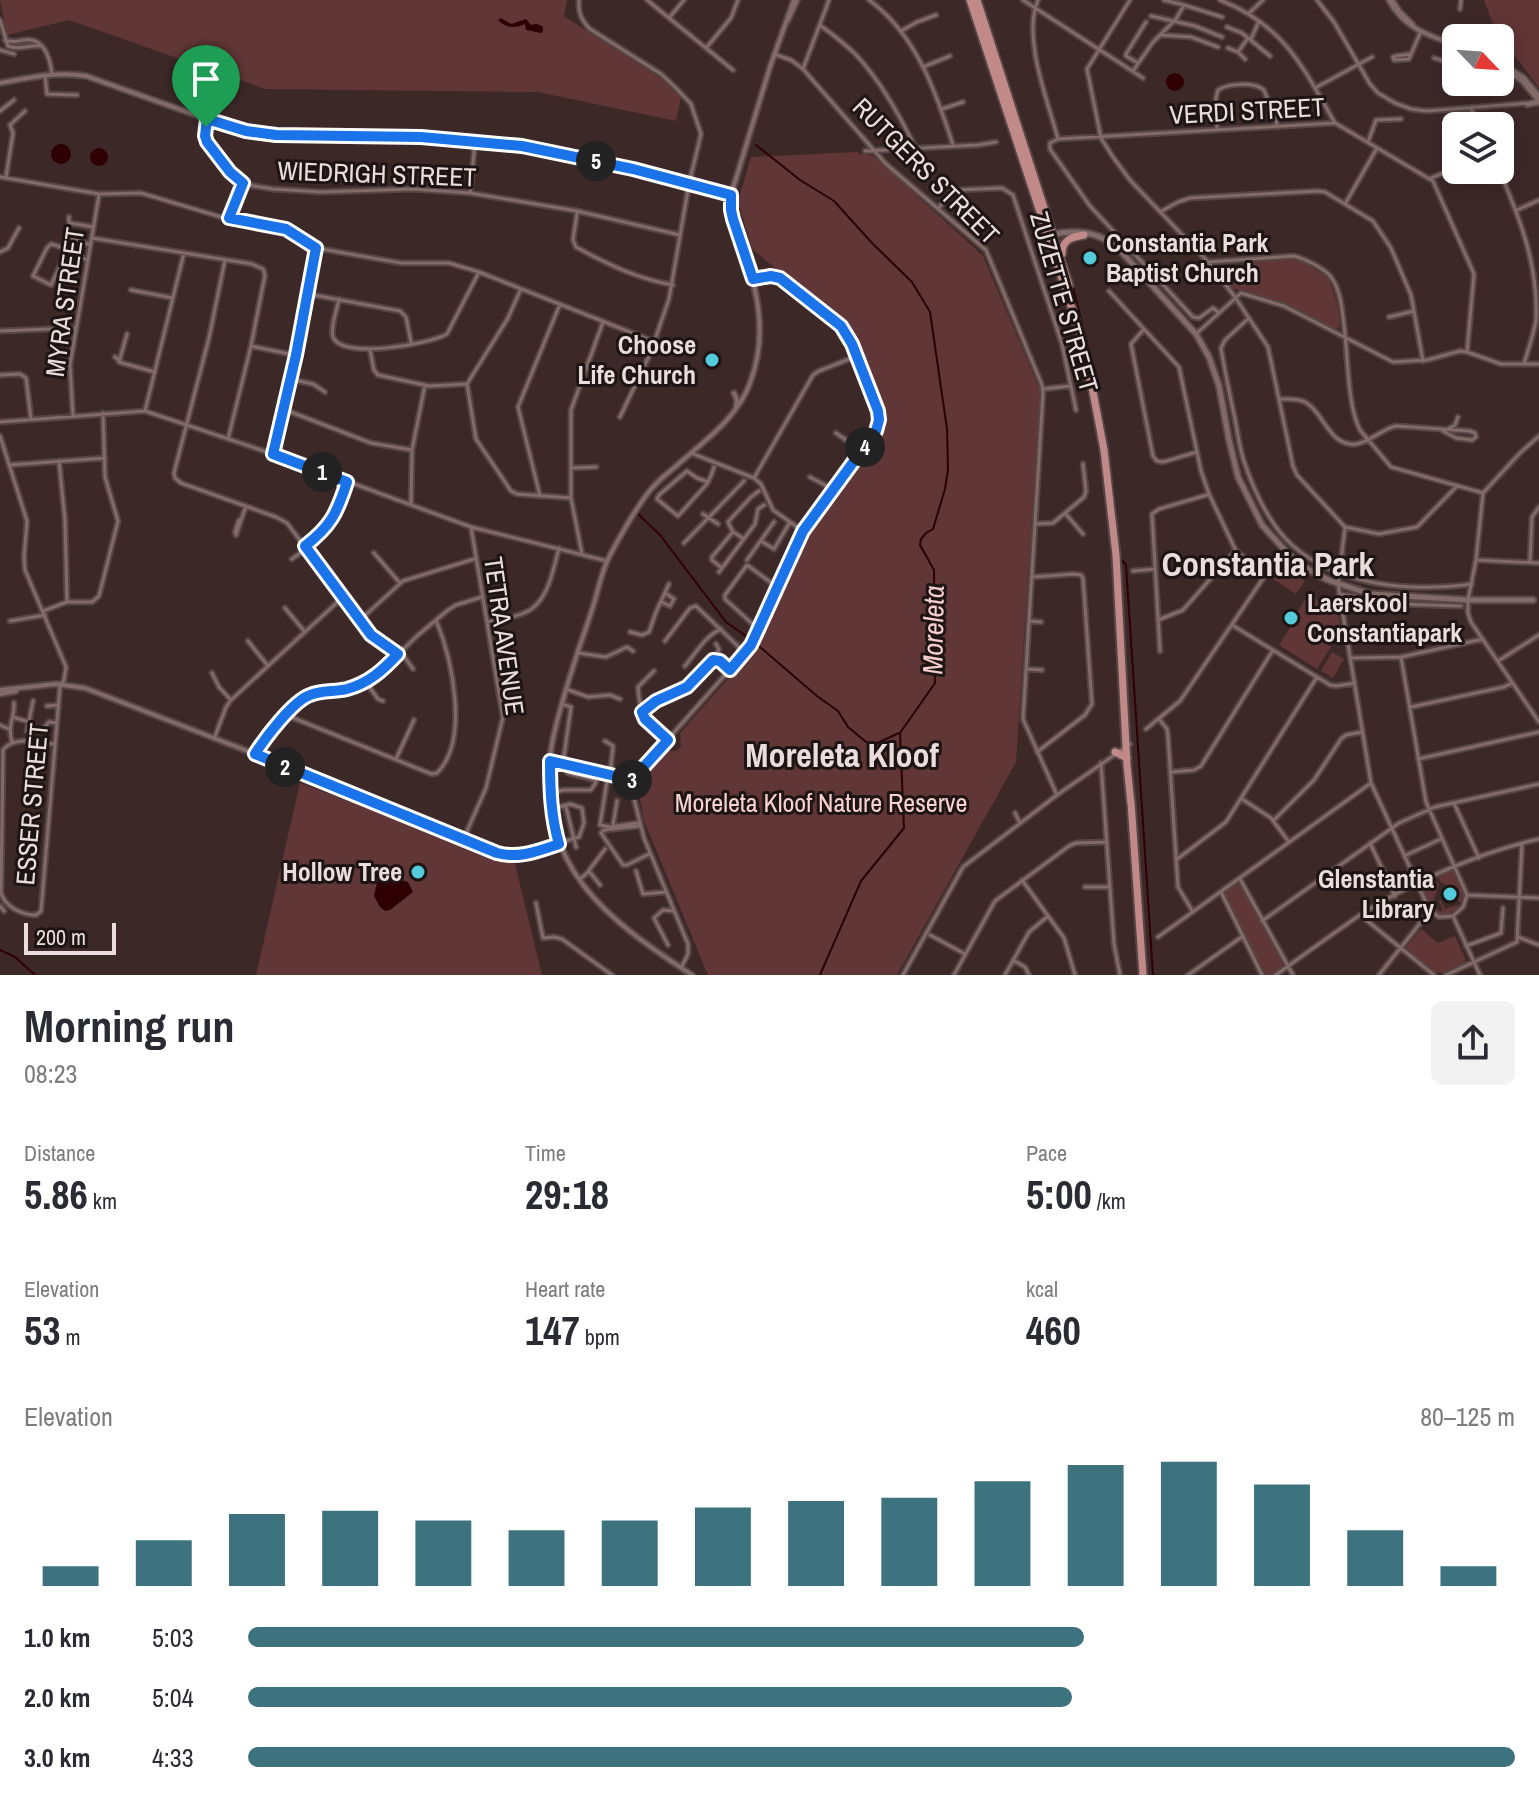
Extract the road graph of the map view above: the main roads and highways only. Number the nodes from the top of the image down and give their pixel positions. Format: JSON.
{"nodes":[{"id":1,"x":970,"y":0,"type":"edge"},
{"id":2,"x":977,"y":0,"type":"edge"},
{"id":3,"x":1084,"y":235,"type":"junction"},
{"id":4,"x":1052,"y":236,"type":"junction"},
{"id":5,"x":1122,"y":253,"type":"junction"},
{"id":6,"x":1062,"y":258,"type":"junction"},
{"id":7,"x":1079,"y":330,"type":"junction"},
{"id":8,"x":1536,"y":601,"type":"edge"},
{"id":9,"x":1128,"y":744,"type":"junction"},
{"id":10,"x":1115,"y":752,"type":"road end"},
{"id":11,"x":1127,"y":758,"type":"junction"},
{"id":12,"x":1131,"y":804,"type":"junction"},
{"id":13,"x":1143,"y":975,"type":"edge"}],
"edges":[{"from":1,"to":4,"type":"main road"},
{"from":2,"to":4,"type":"main road"},
{"from":3,"to":4,"type":"main road"},
{"from":3,"to":5,"type":"main road"},
{"from":3,"to":6,"type":"main road"},
{"from":4,"to":5,"type":"main road"},
{"from":4,"to":6,"type":"main road"},
{"from":4,"to":7,"type":"main road"},
{"from":5,"to":8,"type":"main road"},
{"from":6,"to":7,"type":"main road"},
{"from":7,"to":9,"type":"main road"},
{"from":9,"to":11,"type":"main road"},
{"from":9,"to":12,"type":"main road"},
{"from":10,"to":11,"type":"main road"},
{"from":11,"to":12,"type":"main road"},
{"from":12,"to":13,"type":"main road"}]}
